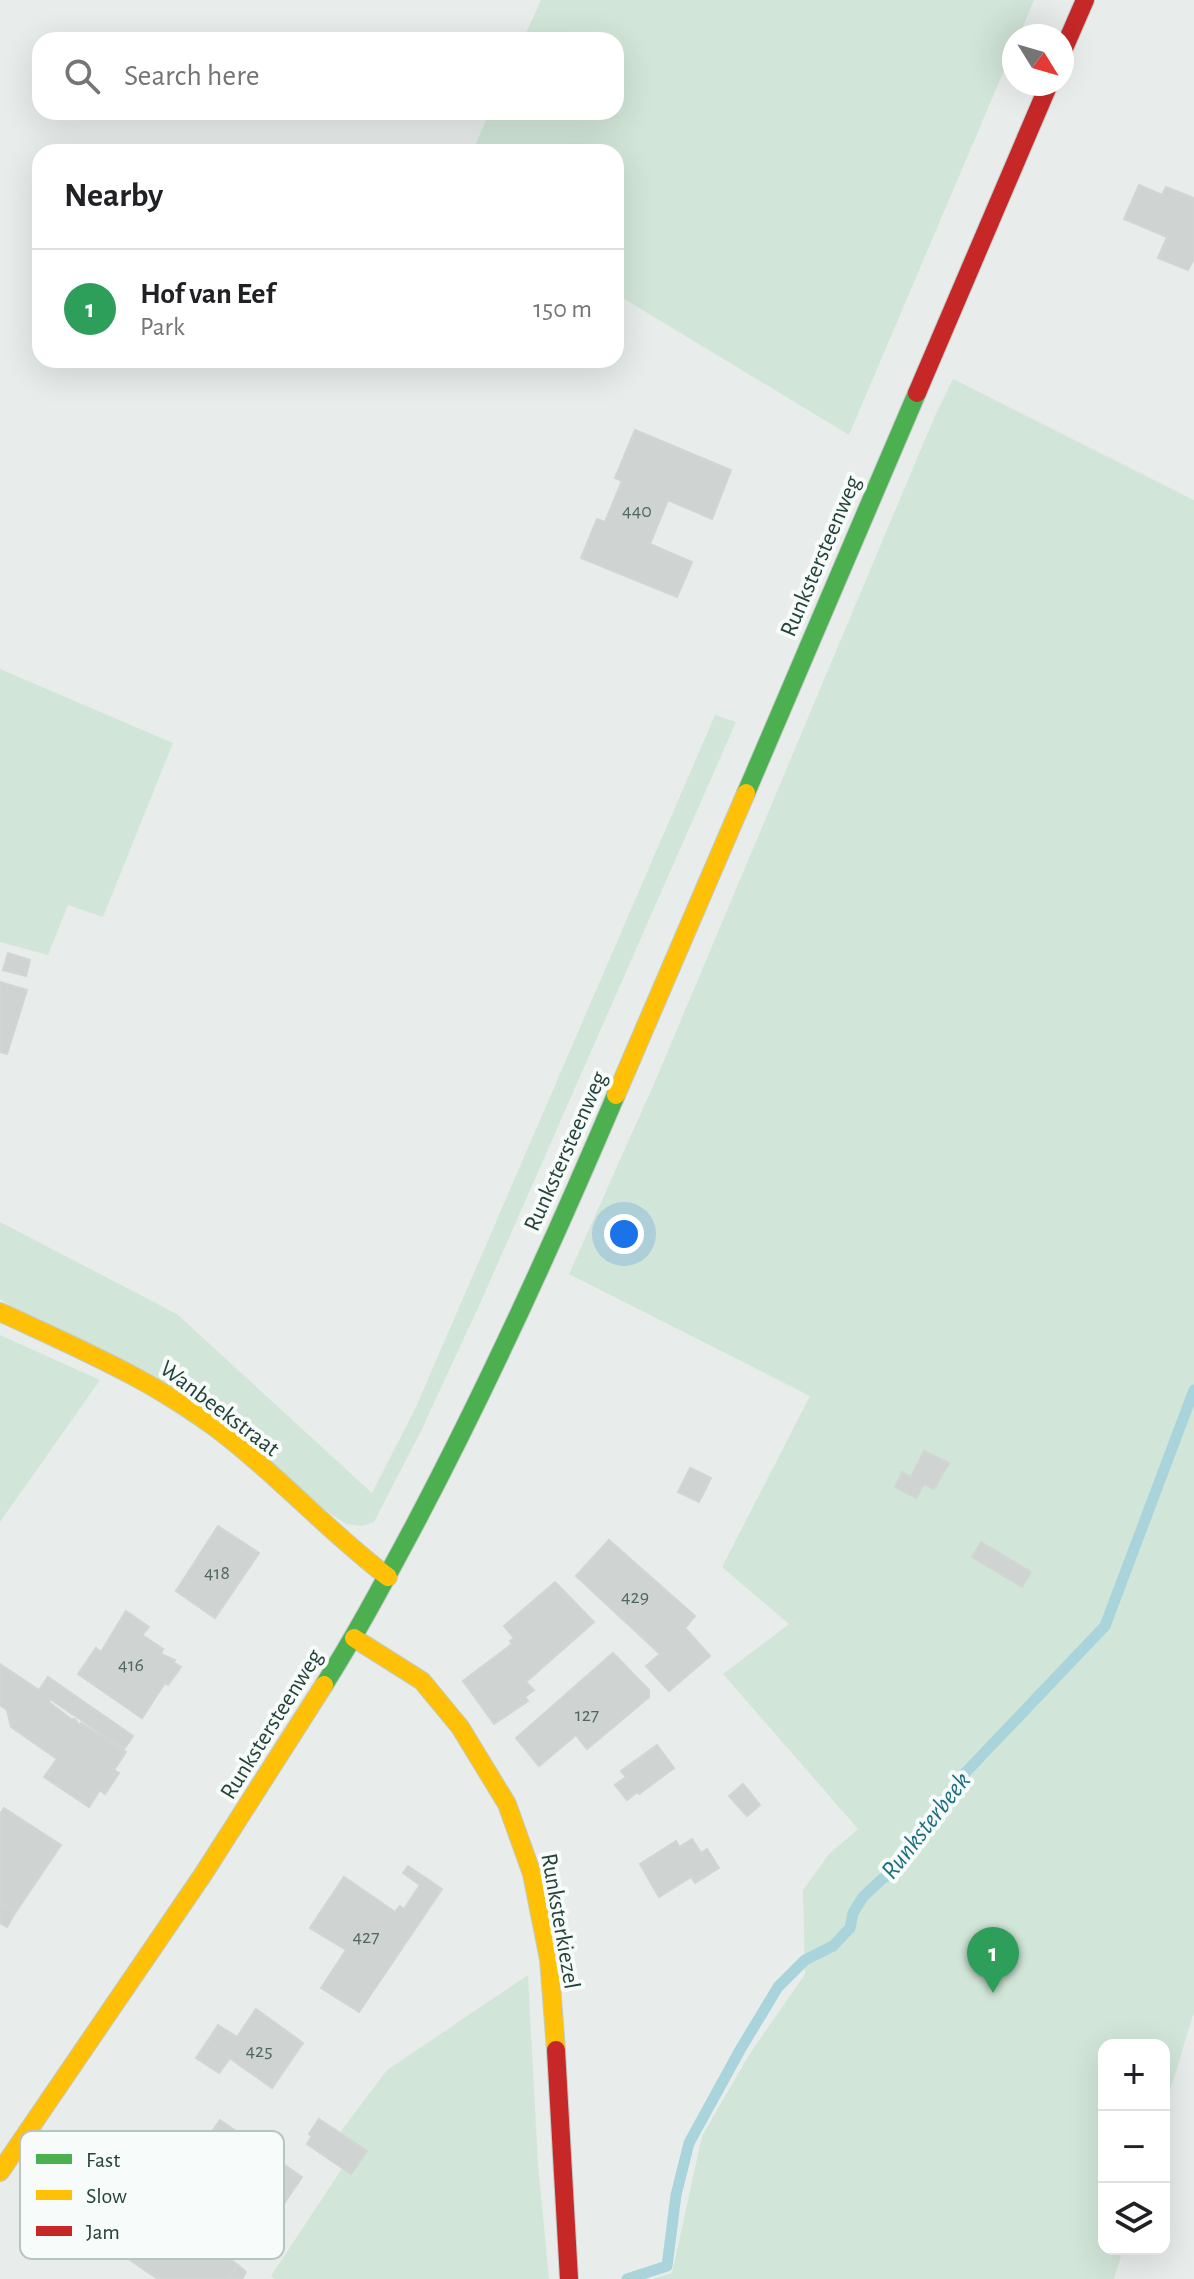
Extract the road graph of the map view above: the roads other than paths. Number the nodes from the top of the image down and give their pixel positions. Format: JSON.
{"nodes":[{"id":1,"x":1085,"y":0,"type":"edge"},
{"id":2,"x":1074,"y":25,"type":"edge"},
{"id":3,"x":1044,"y":96,"type":"edge"},
{"id":4,"x":0,"y":1312,"type":"edge"},
{"id":5,"x":388,"y":1577,"type":"junction"},
{"id":6,"x":354,"y":1638,"type":"junction"},
{"id":7,"x":28,"y":2131,"type":"edge"},
{"id":8,"x":20,"y":2143,"type":"edge"},
{"id":9,"x":0,"y":2172,"type":"edge"},
{"id":10,"x":569,"y":2279,"type":"edge"}],
"edges":[{"from":1,"to":2,"type":"street"},
{"from":3,"to":5,"type":"street","name":"Runkstersteenweg"},
{"from":4,"to":5,"type":"street","name":"Wanbeekstraat"},
{"from":5,"to":6,"type":"street","name":"Runkstersteenweg"},
{"from":6,"to":7,"type":"street","name":"Runkstersteenweg"},
{"from":6,"to":10,"type":"street","name":"Runksterkiezel"},
{"from":8,"to":9,"type":"street","name":"Runkstersteenweg"}]}
